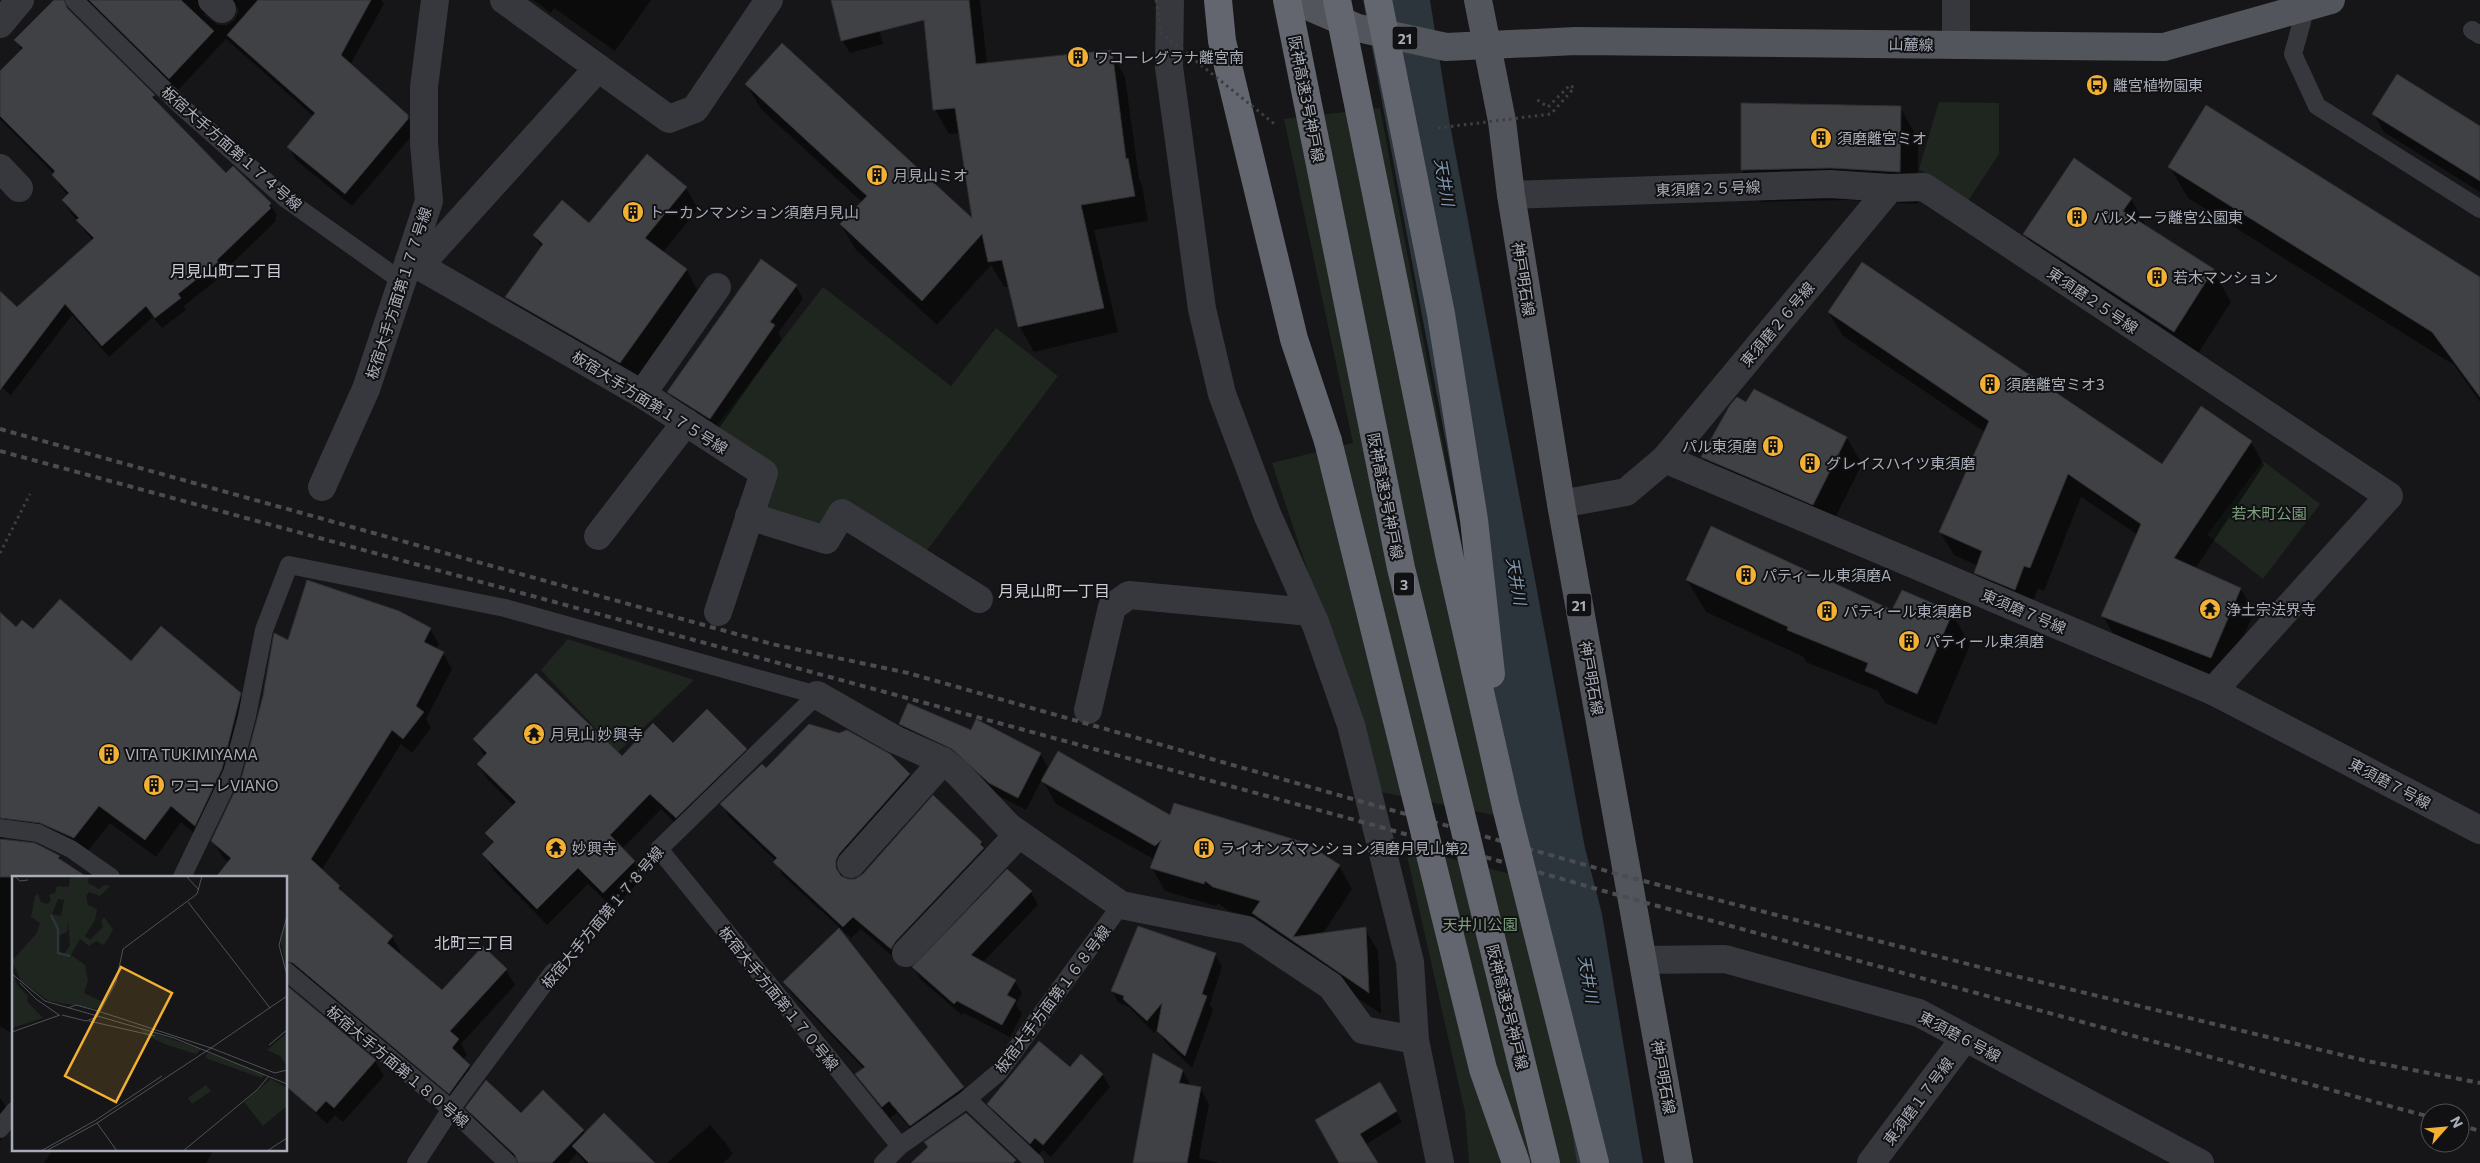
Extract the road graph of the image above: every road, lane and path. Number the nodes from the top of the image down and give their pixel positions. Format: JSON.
{"nodes":[{"id":1,"x":20,"y":0,"type":"edge"},
{"id":2,"x":74,"y":0,"type":"edge"},
{"id":3,"x":435,"y":0,"type":"edge"},
{"id":4,"x":504,"y":0,"type":"edge"},
{"id":5,"x":768,"y":0,"type":"edge"},
{"id":6,"x":1170,"y":0,"type":"edge"},
{"id":7,"x":1218,"y":0,"type":"edge"},
{"id":8,"x":1287,"y":0,"type":"edge"},
{"id":9,"x":1293,"y":0,"type":"edge"},
{"id":10,"x":1337,"y":0,"type":"edge"},
{"id":11,"x":1378,"y":0,"type":"edge"},
{"id":12,"x":1478,"y":0,"type":"edge"},
{"id":13,"x":1956,"y":0,"type":"edge"},
{"id":14,"x":2314,"y":2,"type":"edge"},
{"id":15,"x":0,"y":24,"type":"edge"},
{"id":16,"x":1486,"y":45,"type":"junction"},
{"id":17,"x":1956,"y":45,"type":"junction"},
{"id":18,"x":598,"y":68,"type":"junction"},
{"id":19,"x":0,"y":168,"type":"edge"},
{"id":20,"x":19,"y":188,"type":"dead end"},
{"id":21,"x":1890,"y":188,"type":"junction"},
{"id":22,"x":1511,"y":196,"type":"junction"},
{"id":23,"x":2480,"y":209,"type":"edge"},
{"id":24,"x":410,"y":269,"type":"junction"},
{"id":25,"x":717,"y":287,"type":"dead end"},
{"id":26,"x":642,"y":394,"type":"junction"},
{"id":27,"x":686,"y":422,"type":"junction"},
{"id":28,"x":1665,"y":459,"type":"junction"},
{"id":29,"x":322,"y":486,"type":"dead end"},
{"id":30,"x":30,"y":494,"type":"dead end"},
{"id":31,"x":1560,"y":504,"type":"junction"},
{"id":32,"x":749,"y":516,"type":"junction"},
{"id":33,"x":598,"y":536,"type":"dead end"},
{"id":34,"x":0,"y":553,"type":"edge"},
{"id":35,"x":979,"y":599,"type":"dead end"},
{"id":36,"x":718,"y":612,"type":"dead end"},
{"id":37,"x":1310,"y":612,"type":"junction"},
{"id":38,"x":2214,"y":691,"type":"junction"},
{"id":39,"x":817,"y":695,"type":"junction"},
{"id":40,"x":1088,"y":710,"type":"dead end"},
{"id":41,"x":943,"y":761,"type":"junction"},
{"id":42,"x":1506,"y":807,"type":"junction"},
{"id":43,"x":0,"y":828,"type":"edge"},
{"id":44,"x":2480,"y":830,"type":"edge"},
{"id":45,"x":1019,"y":834,"type":"junction"},
{"id":46,"x":659,"y":849,"type":"junction"},
{"id":47,"x":851,"y":864,"type":"dead end"},
{"id":48,"x":110,"y":876,"type":"edge"},
{"id":49,"x":182,"y":876,"type":"edge"},
{"id":50,"x":1122,"y":905,"type":"junction"},
{"id":51,"x":906,"y":953,"type":"dead end"},
{"id":52,"x":1643,"y":960,"type":"junction"},
{"id":53,"x":553,"y":972,"type":"joint"},
{"id":54,"x":288,"y":973,"type":"edge"},
{"id":55,"x":1964,"y":1039,"type":"junction"},
{"id":56,"x":1415,"y":1040,"type":"junction"},
{"id":57,"x":967,"y":1099,"type":"junction"},
{"id":58,"x":451,"y":1108,"type":"junction"},
{"id":59,"x":12,"y":1113,"type":"edge"},
{"id":60,"x":0,"y":1128,"type":"edge"},
{"id":61,"x":900,"y":1146,"type":"junction"},
{"id":62,"x":416,"y":1163,"type":"edge"},
{"id":63,"x":508,"y":1163,"type":"edge"},
{"id":64,"x":884,"y":1163,"type":"edge"},
{"id":65,"x":1035,"y":1163,"type":"edge"},
{"id":66,"x":1440,"y":1163,"type":"edge"},
{"id":67,"x":1516,"y":1163,"type":"edge"},
{"id":68,"x":1546,"y":1163,"type":"edge"},
{"id":69,"x":1595,"y":1163,"type":"edge"},
{"id":70,"x":1679,"y":1163,"type":"edge"},
{"id":71,"x":1871,"y":1163,"type":"edge"},
{"id":72,"x":2200,"y":1163,"type":"edge"}],
"edges":[{"from":1,"to":15,"type":"street"},
{"from":2,"to":24,"type":"lane","name":"板宿大手方面第１７４号線"},
{"from":3,"to":24,"type":"street","name":"板宿大手方面第１７７号線"},
{"from":4,"to":18,"type":"street"},
{"from":5,"to":18,"type":"street"},
{"from":6,"to":37,"type":"street"},
{"from":7,"to":67,"type":"highway","bridge":true},
{"from":8,"to":68,"type":"highway","name":"阪神高速3号神戸線","number":"3","bridge":true},
{"from":9,"to":16,"type":"main road","number":"21"},
{"from":10,"to":42,"type":"highway","bridge":true},
{"from":11,"to":42,"type":"highway","bridge":true},
{"from":12,"to":16,"type":"main road","name":"神戸明石線","number":"21"},
{"from":13,"to":17,"type":"street"},
{"from":14,"to":17,"type":"main road","name":"山麓線"},
{"from":14,"to":23,"type":"lane"},
{"from":16,"to":17,"type":"main road","name":"山麓線"},
{"from":16,"to":22,"type":"main road","name":"神戸明石線","number":"21"},
{"from":18,"to":24,"type":"street"},
{"from":19,"to":20,"type":"street"},
{"from":21,"to":22,"type":"street","name":"東須磨２５号線"},
{"from":21,"to":28,"type":"street","name":"東須磨２６号線"},
{"from":21,"to":38,"type":"street","name":"東須磨２５号線"},
{"from":22,"to":31,"type":"main road","name":"神戸明石線","number":"21"},
{"from":24,"to":26,"type":"street","name":"板宿大手方面第１７５号線"},
{"from":24,"to":29,"type":"street","name":"板宿大手方面第１７７号線"},
{"from":25,"to":26,"type":"street"},
{"from":26,"to":27,"type":"street","name":"板宿大手方面第１７５号線"},
{"from":27,"to":32,"type":"street","name":"板宿大手方面第１７５号線"},
{"from":27,"to":33,"type":"street"},
{"from":28,"to":31,"type":"street"},
{"from":28,"to":38,"type":"street","name":"東須磨７号線"},
{"from":30,"to":34,"type":"path"},
{"from":31,"to":52,"type":"main road","name":"神戸明石線","number":"21"},
{"from":32,"to":35,"type":"street"},
{"from":32,"to":36,"type":"street","name":"板宿大手方面第１７５号線"},
{"from":37,"to":40,"type":"street"},
{"from":37,"to":56,"type":"street"},
{"from":38,"to":44,"type":"street","name":"東須磨７号線"},
{"from":39,"to":41,"type":"street"},
{"from":39,"to":46,"type":"lane","name":"板宿大手方面第１７８号線"},
{"from":39,"to":49,"type":"lane"},
{"from":41,"to":45,"type":"street"},
{"from":41,"to":47,"type":"street"},
{"from":42,"to":69,"type":"highway","bridge":true},
{"from":43,"to":48,"type":"lane"},
{"from":45,"to":50,"type":"street"},
{"from":45,"to":51,"type":"street"},
{"from":46,"to":53,"type":"path","name":"板宿大手方面第１７８号線"},
{"from":46,"to":61,"type":"lane","name":"板宿大手方面第１７０号線"},
{"from":50,"to":56,"type":"street"},
{"from":50,"to":57,"type":"lane","name":"板宿大手方面第１６８号線"},
{"from":52,"to":55,"type":"street","name":"東須磨６号線"},
{"from":52,"to":70,"type":"main road","name":"神戸明石線","number":"21"},
{"from":53,"to":58,"type":"lane","name":"板宿大手方面第１７８号線"},
{"from":54,"to":58,"type":"lane","name":"板宿大手方面第１８０号線"},
{"from":55,"to":71,"type":"street","name":"東須磨１７号線"},
{"from":55,"to":72,"type":"street","name":"東須磨６号線"},
{"from":56,"to":66,"type":"street"},
{"from":57,"to":61,"type":"lane","name":"板宿大手方面第１６８号線"},
{"from":57,"to":65,"type":"lane"},
{"from":58,"to":62,"type":"lane","name":"板宿大手方面第１７８号線"},
{"from":58,"to":63,"type":"lane","name":"板宿大手方面第１８０号線"},
{"from":59,"to":60,"type":"lane"},
{"from":61,"to":64,"type":"lane","name":"板宿大手方面第１６８号線"}]}
